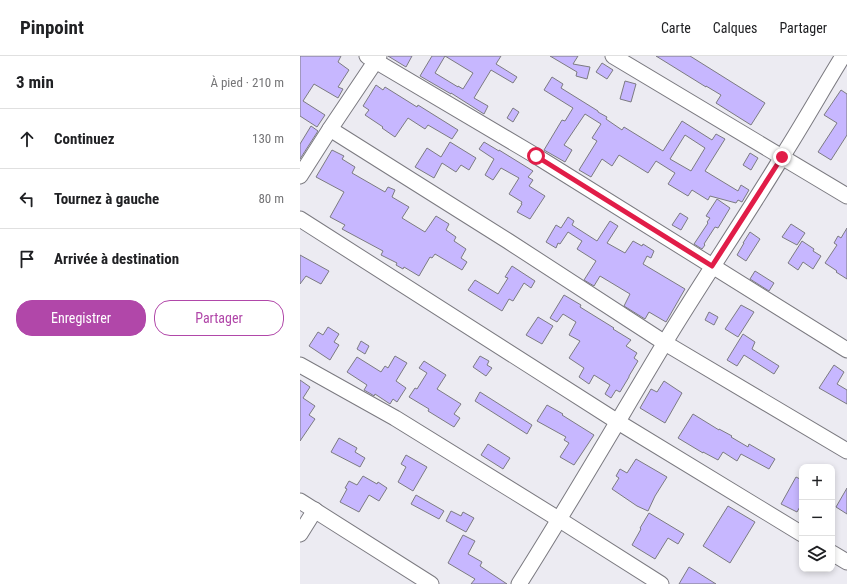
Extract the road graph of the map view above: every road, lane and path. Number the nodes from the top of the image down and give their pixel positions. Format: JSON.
{"nodes":[{"id":1,"x":613,"y":56,"type":"edge"},
{"id":2,"x":843,"y":56,"type":"edge"},
{"id":3,"x":374,"y":58,"type":"edge"},
{"id":4,"x":330,"y":129,"type":"junction"},
{"id":5,"x":782,"y":157,"type":"junction"},
{"id":6,"x":300,"y":176,"type":"edge"},
{"id":7,"x":847,"y":196,"type":"edge"},
{"id":8,"x":300,"y":219,"type":"edge"},
{"id":9,"x":712,"y":266,"type":"junction"},
{"id":10,"x":665,"y":343,"type":"junction"},
{"id":11,"x":847,"y":350,"type":"edge"},
{"id":12,"x":300,"y":365,"type":"edge"},
{"id":13,"x":618,"y":422,"type":"junction"},
{"id":14,"x":847,"y":451,"type":"edge"},
{"id":15,"x":300,"y":501,"type":"edge"},
{"id":16,"x":315,"y":510,"type":"junction"},
{"id":17,"x":560,"y":520,"type":"junction"},
{"id":18,"x":799,"y":532,"type":"edge"},
{"id":19,"x":300,"y":534,"type":"edge"},
{"id":20,"x":835,"y":555,"type":"edge"},
{"id":21,"x":847,"y":562,"type":"edge"},
{"id":22,"x":431,"y":584,"type":"edge"},
{"id":23,"x":519,"y":584,"type":"edge"},
{"id":24,"x":661,"y":584,"type":"edge"}],
"edges":[{"from":1,"to":5,"type":"street"},
{"from":2,"to":5,"type":"street"},
{"from":3,"to":4,"type":"street"},
{"from":3,"to":9,"type":"street"},
{"from":4,"to":6,"type":"street"},
{"from":4,"to":10,"type":"street"},
{"from":5,"to":7,"type":"street"},
{"from":5,"to":9,"type":"street"},
{"from":8,"to":13,"type":"street"},
{"from":9,"to":10,"type":"street"},
{"from":9,"to":11,"type":"street"},
{"from":10,"to":13,"type":"street"},
{"from":10,"to":14,"type":"street"},
{"from":12,"to":17,"type":"street"},
{"from":13,"to":17,"type":"street"},
{"from":13,"to":18,"type":"street"},
{"from":15,"to":16,"type":"street"},
{"from":16,"to":19,"type":"street"},
{"from":16,"to":22,"type":"street"},
{"from":17,"to":23,"type":"street"},
{"from":17,"to":24,"type":"street"},
{"from":20,"to":21,"type":"street"}]}
